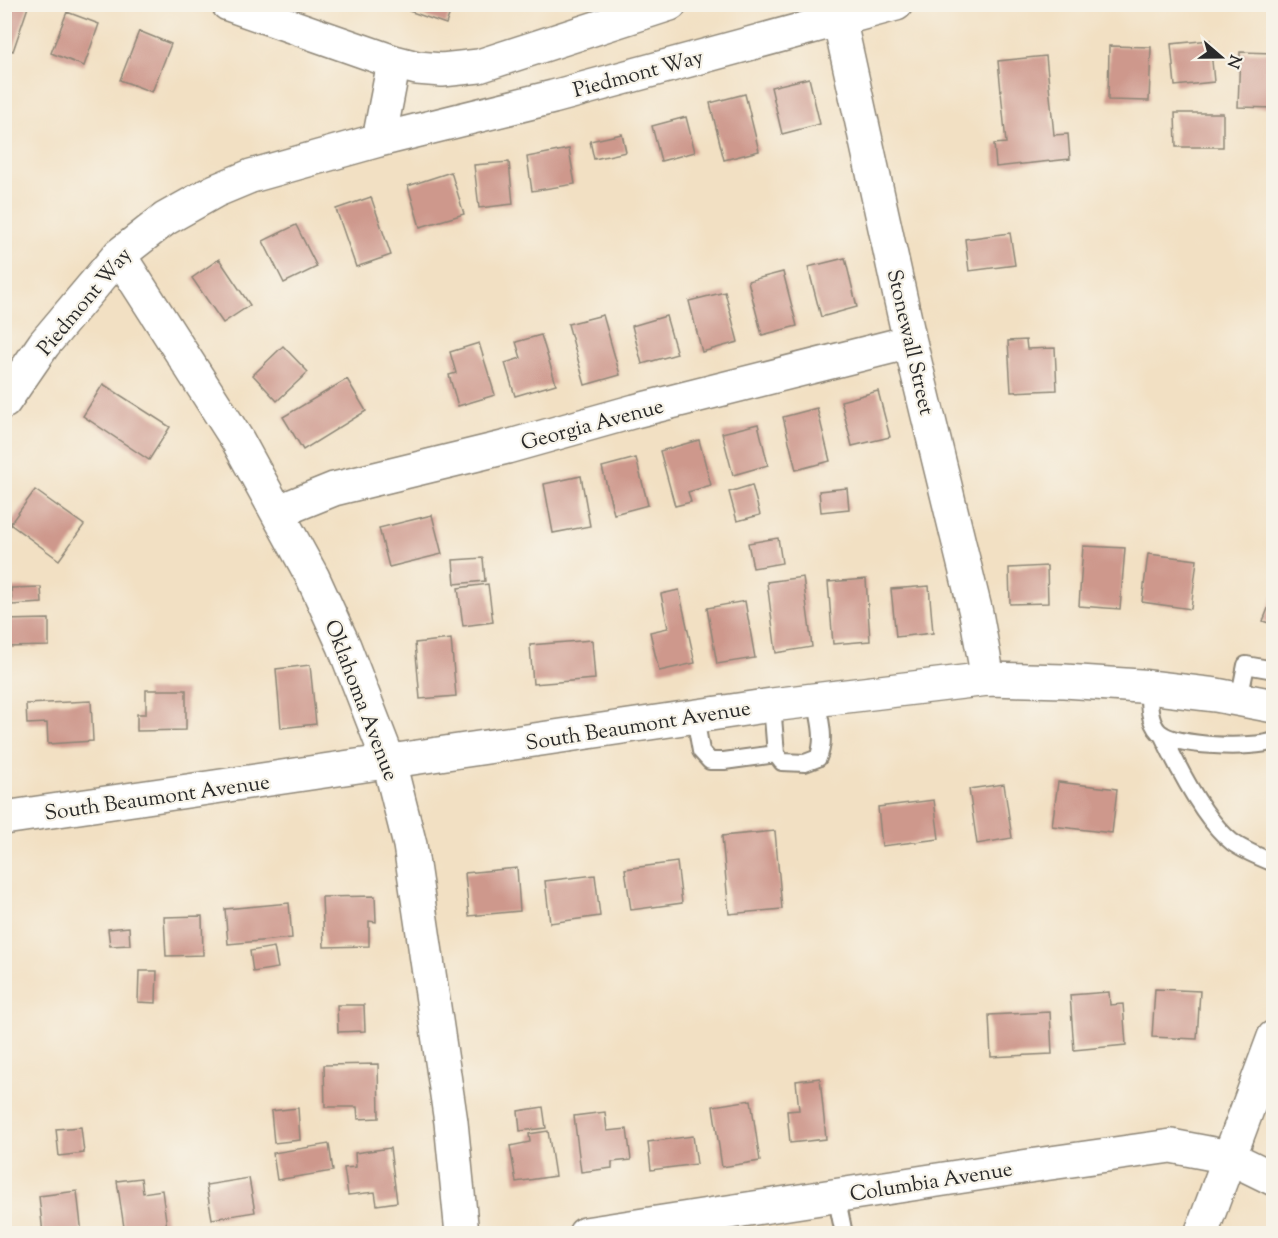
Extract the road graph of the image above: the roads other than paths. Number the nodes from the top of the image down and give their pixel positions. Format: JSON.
{"nodes":[{"id":1,"x":228,"y":4,"type":"edge"},
{"id":2,"x":670,"y":4,"type":"edge"},
{"id":3,"x":896,"y":4,"type":"edge"},
{"id":4,"x":837,"y":11,"type":"edge"},
{"id":5,"x":393,"y":62,"type":"junction"},
{"id":6,"x":379,"y":140,"type":"junction"},
{"id":7,"x":119,"y":255,"type":"junction"},
{"id":8,"x":910,"y":342,"type":"junction"},
{"id":9,"x":4,"y":402,"type":"edge"},
{"id":10,"x":277,"y":512,"type":"junction"},
{"id":11,"x":1274,"y":670,"type":"edge"},
{"id":12,"x":988,"y":679,"type":"junction"},
{"id":13,"x":1149,"y":687,"type":"junction"},
{"id":14,"x":816,"y":700,"type":"junction"},
{"id":15,"x":1239,"y":700,"type":"junction"},
{"id":16,"x":772,"y":705,"type":"junction"},
{"id":17,"x":1274,"y":706,"type":"edge"},
{"id":18,"x":695,"y":717,"type":"junction"},
{"id":19,"x":1162,"y":734,"type":"junction"},
{"id":20,"x":1274,"y":741,"type":"edge"},
{"id":21,"x":776,"y":754,"type":"junction"},
{"id":22,"x":389,"y":762,"type":"junction"},
{"id":23,"x":4,"y":818,"type":"edge"},
{"id":24,"x":1274,"y":862,"type":"edge"},
{"id":25,"x":1274,"y":1037,"type":"edge"},
{"id":26,"x":1229,"y":1157,"type":"junction"},
{"id":27,"x":1274,"y":1179,"type":"edge"},
{"id":28,"x":836,"y":1195,"type":"junction"},
{"id":29,"x":462,"y":1233,"type":"edge"},
{"id":30,"x":585,"y":1233,"type":"edge"},
{"id":31,"x":844,"y":1233,"type":"edge"},
{"id":32,"x":1201,"y":1233,"type":"edge"}],
"edges":[{"from":1,"to":5,"type":"street"},
{"from":2,"to":5,"type":"street"},
{"from":3,"to":4,"type":"street","name":"Piedmont Way"},
{"from":4,"to":6,"type":"street","name":"Piedmont Way"},
{"from":4,"to":8,"type":"street","name":"Stonewall Street"},
{"from":5,"to":6,"type":"street"},
{"from":6,"to":7,"type":"street","name":"Piedmont Way"},
{"from":7,"to":9,"type":"street","name":"Piedmont Way"},
{"from":7,"to":10,"type":"street","name":"Oklahoma Avenue"},
{"from":8,"to":10,"type":"street","name":"Georgia Avenue"},
{"from":8,"to":12,"type":"street","name":"Stonewall Street"},
{"from":10,"to":22,"type":"street","name":"Oklahoma Avenue"},
{"from":11,"to":15,"type":"lane"},
{"from":12,"to":13,"type":"street","name":"South Beaumont Avenue"},
{"from":12,"to":14,"type":"street","name":"South Beaumont Avenue"},
{"from":13,"to":15,"type":"street","name":"South Beaumont Avenue"},
{"from":13,"to":19,"type":"lane"},
{"from":14,"to":16,"type":"street","name":"South Beaumont Avenue"},
{"from":14,"to":21,"type":"lane"},
{"from":15,"to":17,"type":"street","name":"South Beaumont Avenue"},
{"from":16,"to":18,"type":"street","name":"South Beaumont Avenue"},
{"from":16,"to":21,"type":"lane"},
{"from":18,"to":21,"type":"lane"},
{"from":18,"to":22,"type":"street","name":"South Beaumont Avenue"},
{"from":19,"to":20,"type":"lane"},
{"from":19,"to":24,"type":"lane"},
{"from":22,"to":23,"type":"street","name":"South Beaumont Avenue"},
{"from":22,"to":29,"type":"street","name":"Oklahoma Avenue"},
{"from":25,"to":26,"type":"street"},
{"from":26,"to":27,"type":"street","name":"Columbia Avenue"},
{"from":26,"to":28,"type":"street","name":"Columbia Avenue"},
{"from":26,"to":32,"type":"street"},
{"from":28,"to":30,"type":"street","name":"Columbia Avenue"},
{"from":28,"to":31,"type":"lane"}]}
